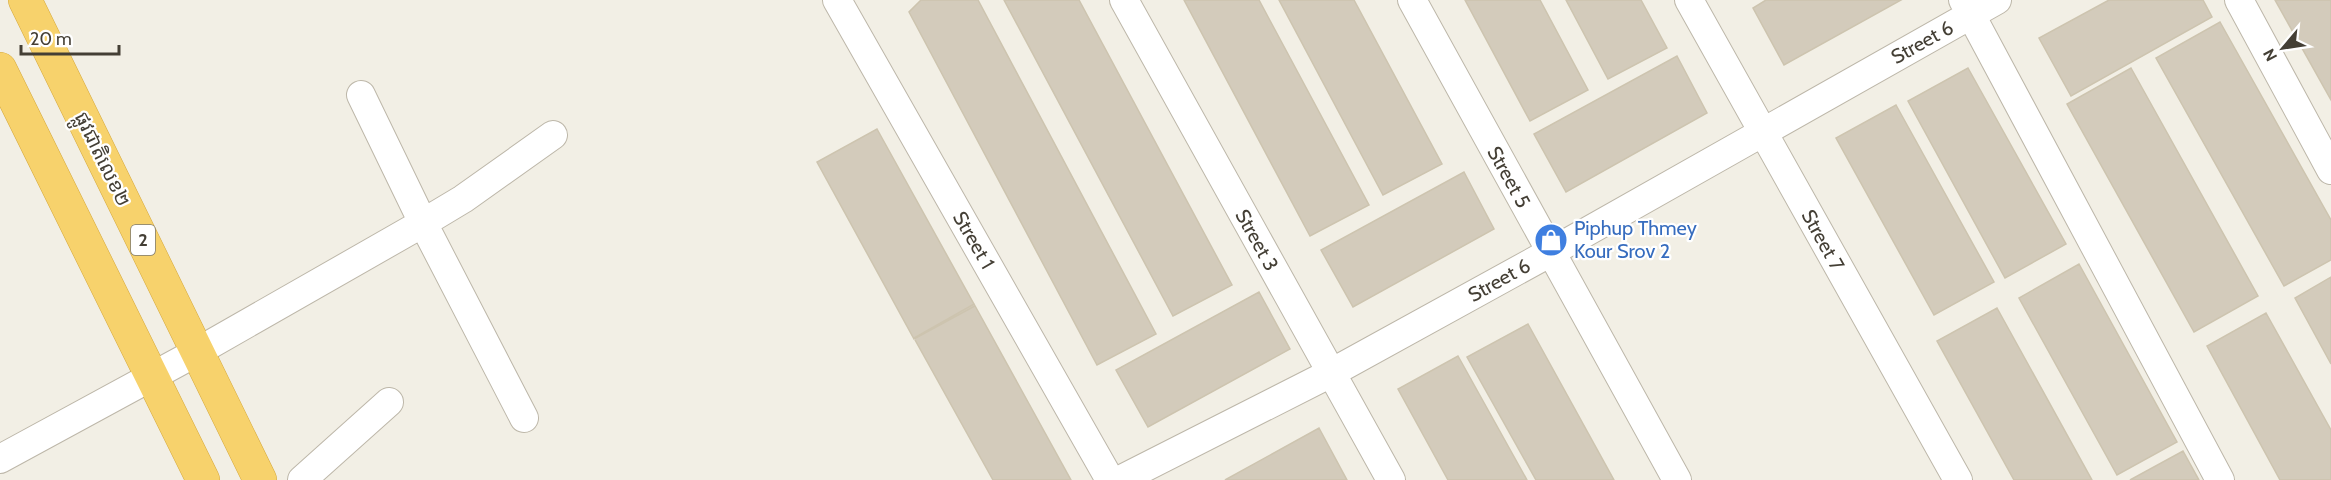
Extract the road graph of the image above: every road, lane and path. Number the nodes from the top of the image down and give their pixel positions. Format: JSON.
{"nodes":[{"id":1,"x":25,"y":0,"type":"edge"},
{"id":2,"x":837,"y":0,"type":"edge"},
{"id":3,"x":1124,"y":0,"type":"edge"},
{"id":4,"x":1412,"y":0,"type":"edge"},
{"id":5,"x":1689,"y":0,"type":"edge"},
{"id":6,"x":1997,"y":0,"type":"edge"},
{"id":7,"x":2239,"y":0,"type":"edge"},
{"id":8,"x":1967,"y":7,"type":"edge"},
{"id":9,"x":0,"y":69,"type":"edge"},
{"id":10,"x":361,"y":94,"type":"dead end"},
{"id":11,"x":1762,"y":131,"type":"junction"},
{"id":12,"x":553,"y":135,"type":"dead end"},
{"id":13,"x":2331,"y":170,"type":"edge"},
{"id":14,"x":423,"y":224,"type":"junction"},
{"id":15,"x":1551,"y":252,"type":"junction"},
{"id":16,"x":197,"y":352,"type":"junction"},
{"id":17,"x":1331,"y":373,"type":"junction"},
{"id":18,"x":151,"y":377,"type":"junction"},
{"id":19,"x":389,"y":402,"type":"dead end"},
{"id":20,"x":524,"y":418,"type":"dead end"},
{"id":21,"x":0,"y":459,"type":"edge"},
{"id":22,"x":203,"y":480,"type":"edge"},
{"id":23,"x":260,"y":480,"type":"edge"},
{"id":24,"x":302,"y":480,"type":"edge"},
{"id":25,"x":1110,"y":480,"type":"edge"},
{"id":26,"x":1120,"y":480,"type":"edge"},
{"id":27,"x":1391,"y":480,"type":"edge"},
{"id":28,"x":1677,"y":480,"type":"edge"},
{"id":29,"x":1958,"y":480,"type":"edge"},
{"id":30,"x":2220,"y":480,"type":"edge"}],
"edges":[{"from":1,"to":16,"type":"highway","name":"ផ្លូវជាតិលេខ២","number":"2"},
{"from":2,"to":25,"type":"street","name":"Street 1"},
{"from":3,"to":17,"type":"street","name":"Street 3"},
{"from":4,"to":15,"type":"street","name":"Street 5"},
{"from":5,"to":11,"type":"street","name":"Street 7"},
{"from":6,"to":8,"type":"street","name":"Street 6"},
{"from":7,"to":13,"type":"street"},
{"from":8,"to":11,"type":"street","name":"Street 6"},
{"from":8,"to":30,"type":"street"},
{"from":9,"to":18,"type":"highway"},
{"from":10,"to":14,"type":"street"},
{"from":11,"to":15,"type":"street","name":"Street 6"},
{"from":11,"to":29,"type":"street","name":"Street 7"},
{"from":12,"to":14,"type":"street"},
{"from":14,"to":16,"type":"street"},
{"from":14,"to":20,"type":"street"},
{"from":15,"to":17,"type":"street","name":"Street 6"},
{"from":15,"to":28,"type":"street","name":"Street 5"},
{"from":16,"to":18,"type":"street"},
{"from":16,"to":23,"type":"highway","name":"ផ្លូវជាតិលេខ២","number":"2"},
{"from":17,"to":26,"type":"street","name":"Street 6"},
{"from":17,"to":27,"type":"street","name":"Street 3"},
{"from":18,"to":21,"type":"street"},
{"from":18,"to":22,"type":"highway"},
{"from":19,"to":24,"type":"street"}]}
